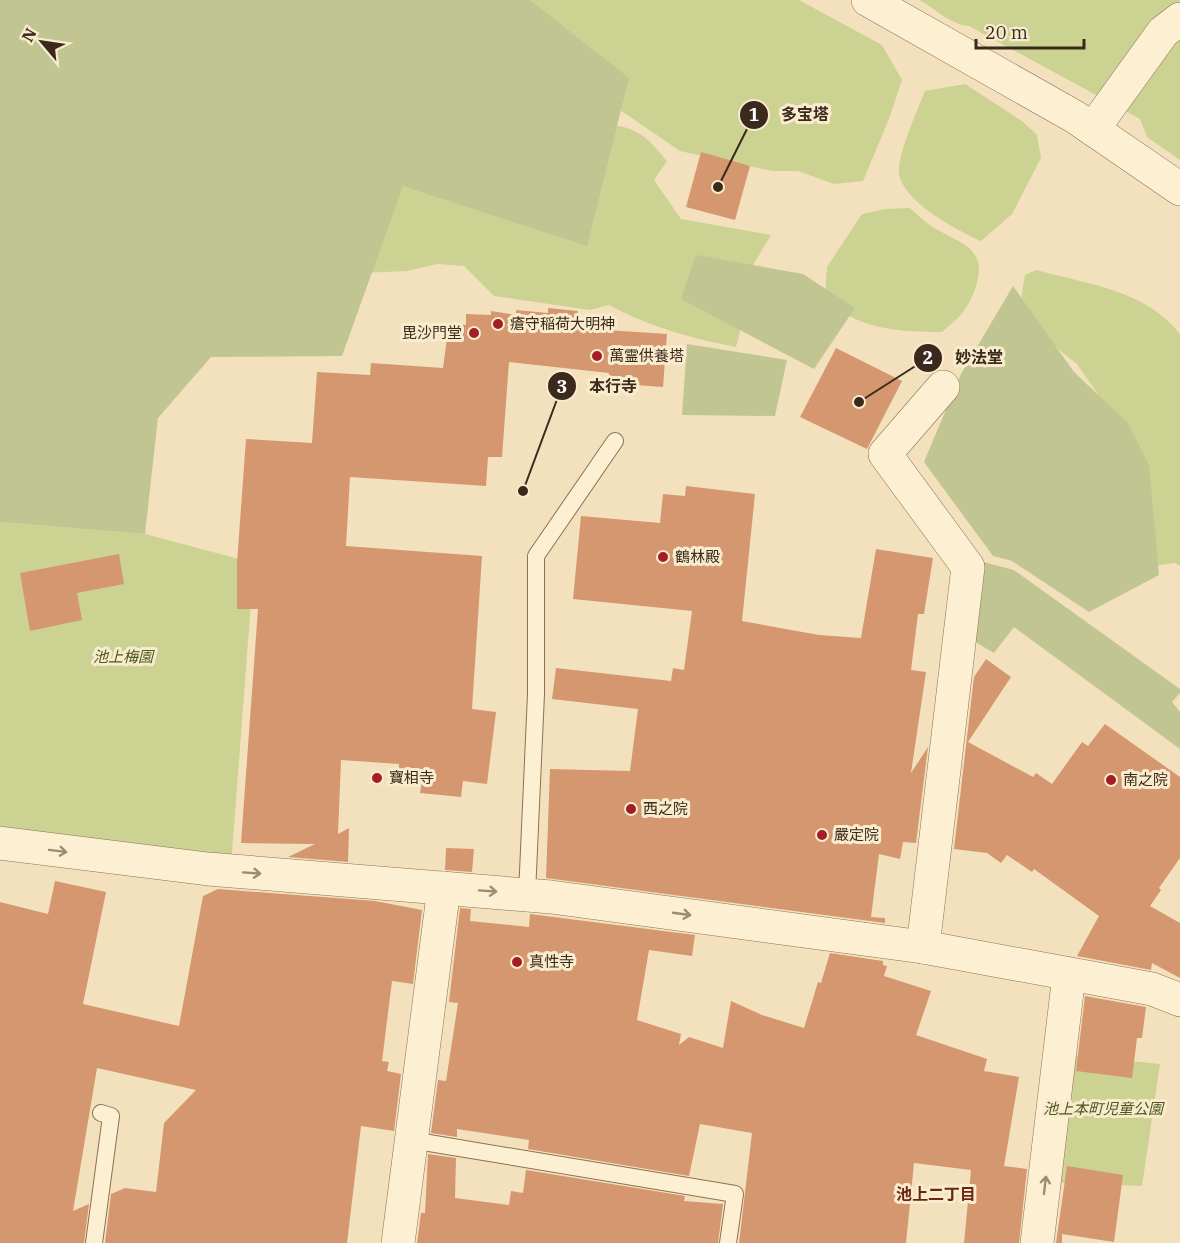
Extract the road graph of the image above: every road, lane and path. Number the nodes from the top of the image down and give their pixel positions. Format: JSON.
{"nodes":[{"id":1,"x":868,"y":0,"type":"edge"},
{"id":2,"x":1180,"y":20,"type":"edge"},
{"id":3,"x":1093,"y":129,"type":"junction"},
{"id":4,"x":1180,"y":189,"type":"edge"},
{"id":5,"x":943,"y":387,"type":"dead end"},
{"id":6,"x":615,"y":441,"type":"dead end"},
{"id":7,"x":0,"y":843,"type":"edge"},
{"id":8,"x":444,"y":888,"type":"junction"},
{"id":9,"x":527,"y":894,"type":"junction"},
{"id":10,"x":923,"y":947,"type":"junction"},
{"id":11,"x":1068,"y":975,"type":"junction"},
{"id":12,"x":1180,"y":1000,"type":"edge"},
{"id":13,"x":100,"y":1113,"type":"dead end"},
{"id":14,"x":411,"y":1140,"type":"junction"},
{"id":15,"x":94,"y":1243,"type":"edge"},
{"id":16,"x":398,"y":1243,"type":"edge"},
{"id":17,"x":728,"y":1243,"type":"edge"},
{"id":18,"x":1037,"y":1243,"type":"edge"}],
"edges":[{"from":1,"to":3,"type":"street"},
{"from":2,"to":3,"type":"street"},
{"from":3,"to":4,"type":"street"},
{"from":5,"to":10,"type":"street"},
{"from":6,"to":9,"type":"lane"},
{"from":7,"to":8,"type":"street","one_way":true},
{"from":8,"to":9,"type":"street","one_way":true},
{"from":8,"to":14,"type":"street"},
{"from":9,"to":10,"type":"street","one_way":true},
{"from":10,"to":11,"type":"street"},
{"from":11,"to":12,"type":"street"},
{"from":18,"to":11,"type":"street","one_way":true},
{"from":13,"to":15,"type":"lane"},
{"from":14,"to":16,"type":"street"},
{"from":14,"to":17,"type":"lane"}]}
